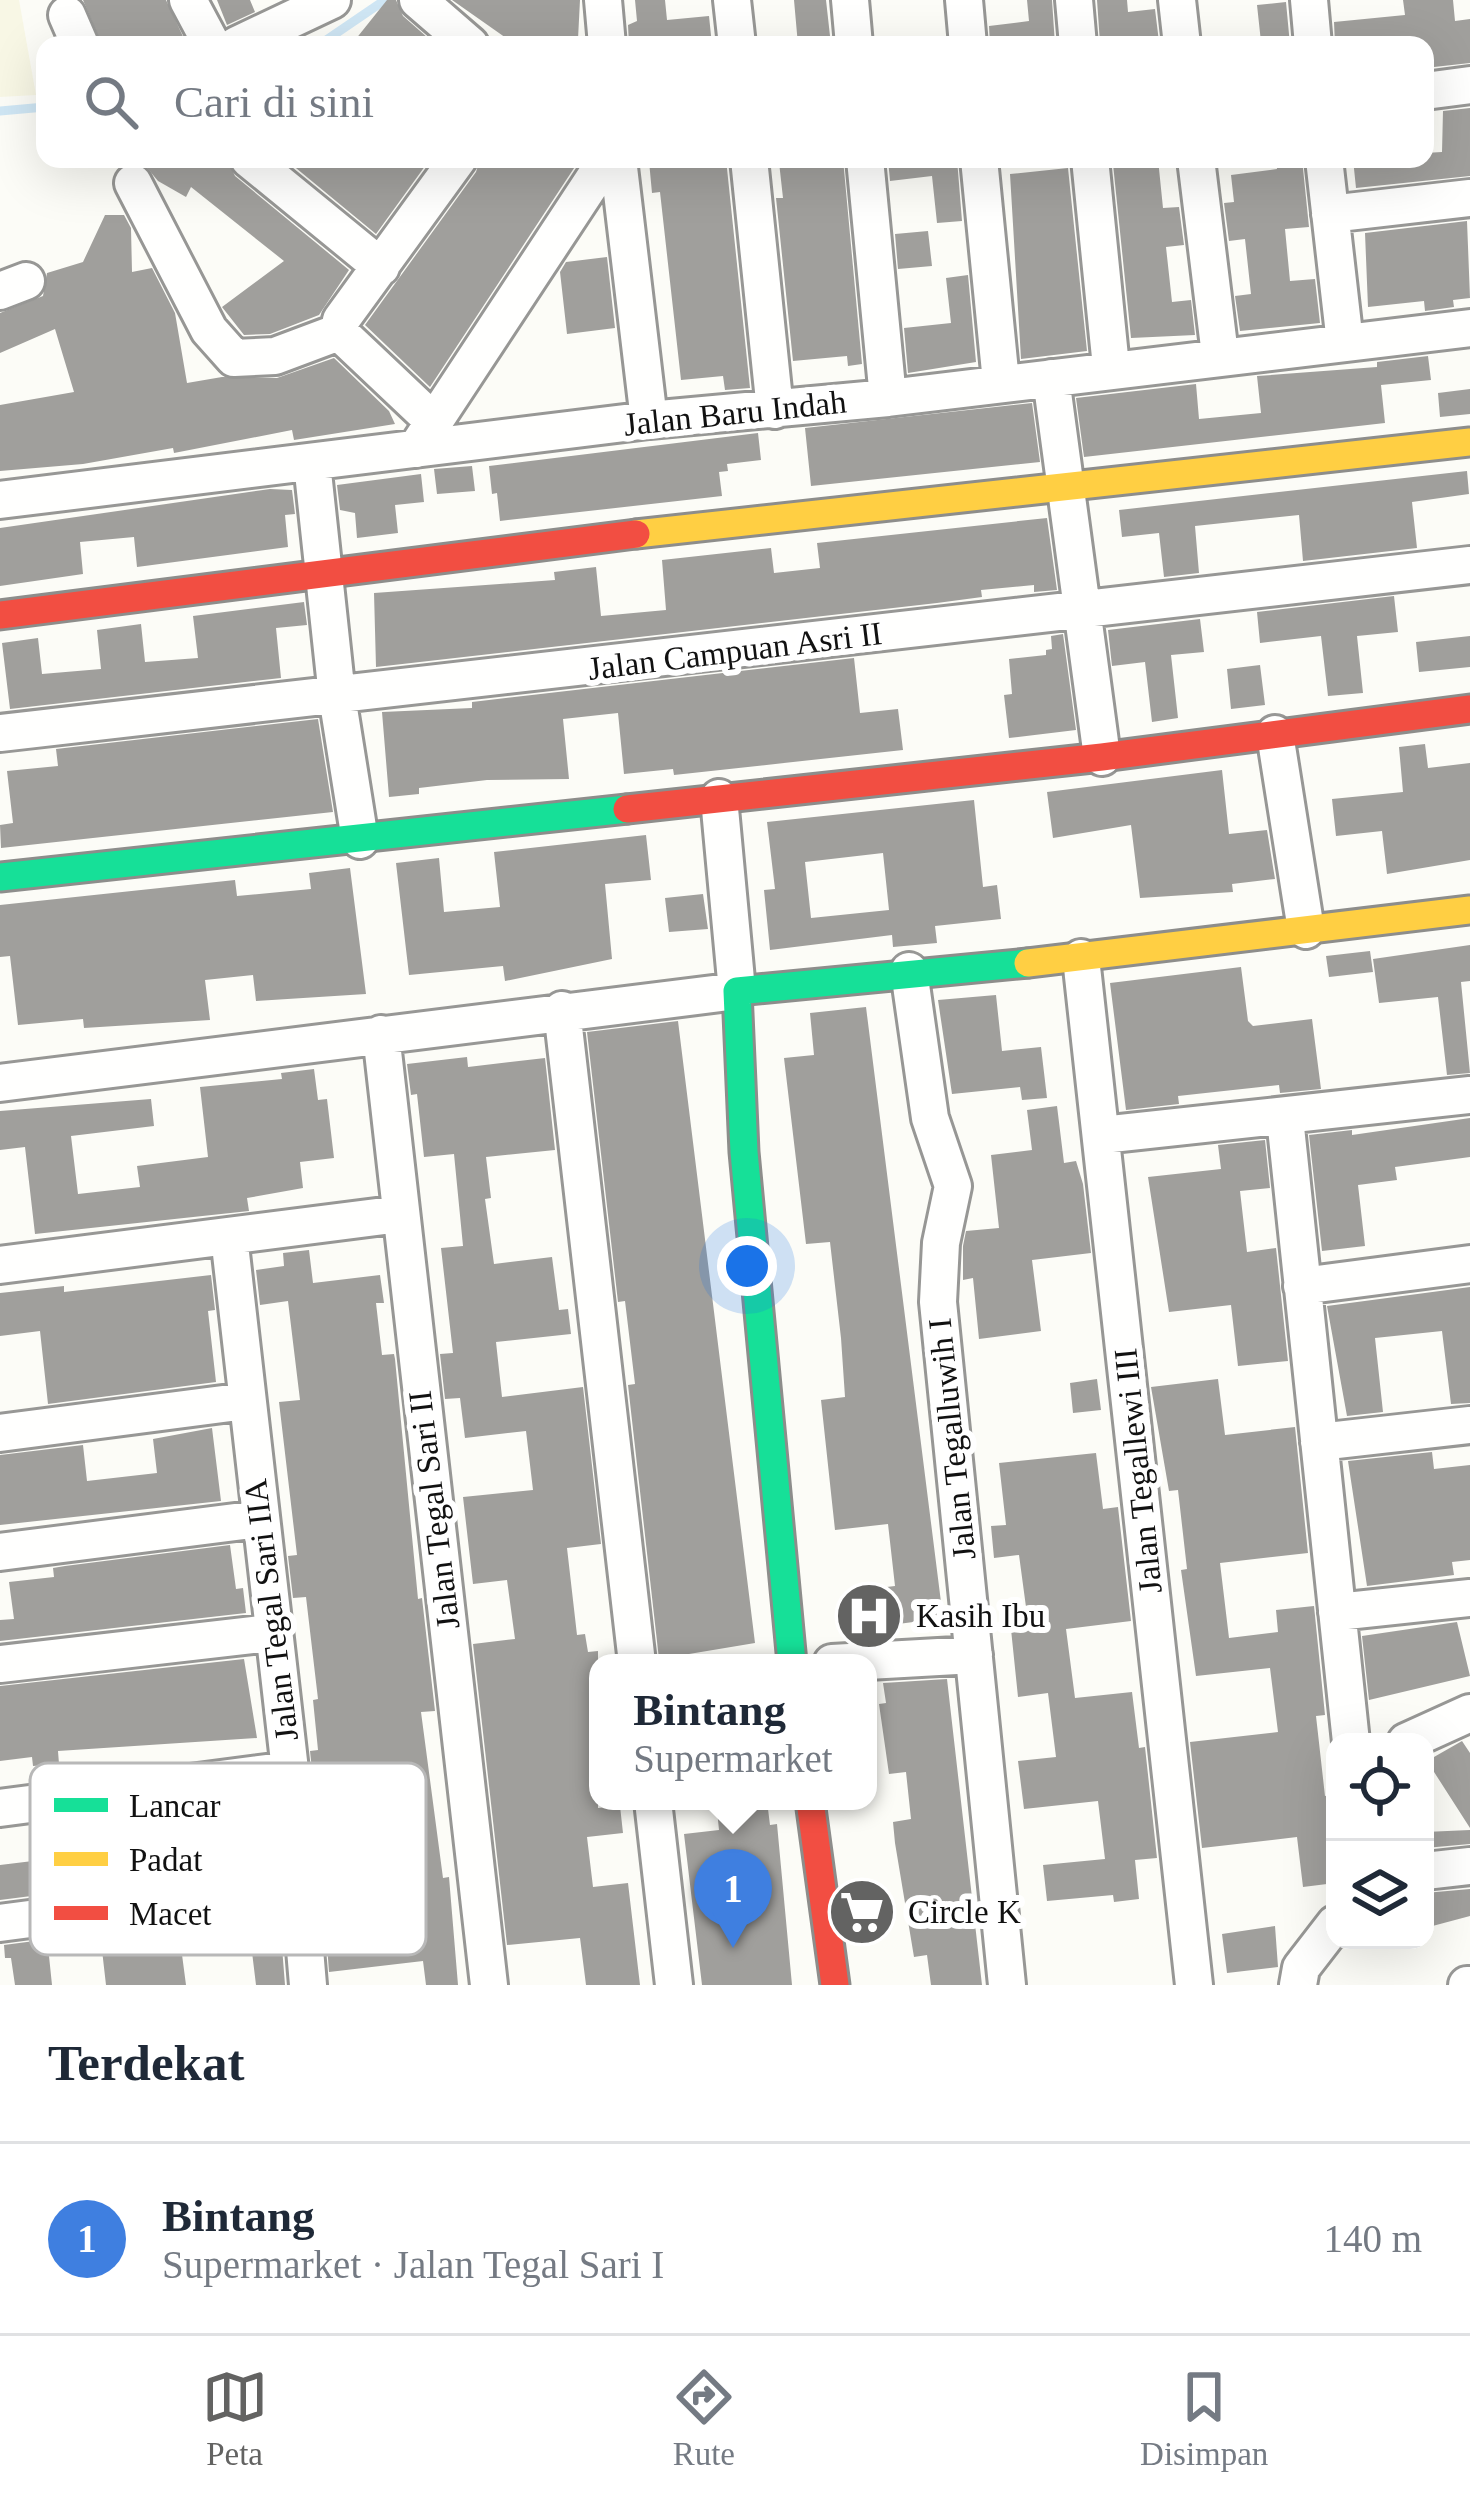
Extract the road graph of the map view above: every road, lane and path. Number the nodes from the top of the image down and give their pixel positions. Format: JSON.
{"nodes":[{"id":1,"x":188,"y":0,"type":"edge"},
{"id":2,"x":332,"y":0,"type":"edge"},
{"id":3,"x":418,"y":0,"type":"edge"},
{"id":4,"x":603,"y":0,"type":"edge"},
{"id":5,"x":732,"y":0,"type":"edge"},
{"id":6,"x":850,"y":0,"type":"edge"},
{"id":7,"x":964,"y":0,"type":"edge"},
{"id":8,"x":1074,"y":0,"type":"edge"},
{"id":9,"x":1177,"y":0,"type":"edge"},
{"id":10,"x":1309,"y":0,"type":"edge"},
{"id":11,"x":207,"y":36,"type":"edge"},
{"id":12,"x":256,"y":36,"type":"edge"},
{"id":13,"x":460,"y":36,"type":"edge"},
{"id":14,"x":606,"y":36,"type":"edge"},
{"id":15,"x":736,"y":36,"type":"edge"},
{"id":16,"x":853,"y":36,"type":"edge"},
{"id":17,"x":967,"y":36,"type":"edge"},
{"id":18,"x":1077,"y":36,"type":"edge"},
{"id":19,"x":1181,"y":36,"type":"edge"},
{"id":20,"x":1312,"y":36,"type":"edge"},
{"id":21,"x":1470,"y":85,"type":"edge"},
{"id":22,"x":1434,"y":90,"type":"edge"},
{"id":23,"x":260,"y":168,"type":"edge"},
{"id":24,"x":444,"y":168,"type":"edge"},
{"id":25,"x":602,"y":168,"type":"edge"},
{"id":26,"x":619,"y":168,"type":"edge"},
{"id":27,"x":750,"y":168,"type":"edge"},
{"id":28,"x":866,"y":168,"type":"edge"},
{"id":29,"x":981,"y":168,"type":"edge"},
{"id":30,"x":1091,"y":168,"type":"edge"},
{"id":31,"x":1197,"y":168,"type":"edge"},
{"id":32,"x":1325,"y":168,"type":"edge"},
{"id":33,"x":133,"y":183,"type":"dead end"},
{"id":34,"x":1470,"y":198,"type":"edge"},
{"id":35,"x":1330,"y":214,"type":"junction"},
{"id":36,"x":381,"y":266,"type":"junction"},
{"id":37,"x":1470,"y":328,"type":"edge"},
{"id":38,"x":340,"y":332,"type":"junction"},
{"id":39,"x":1345,"y":343,"type":"junction"},
{"id":40,"x":1220,"y":355,"type":"junction"},
{"id":41,"x":1111,"y":367,"type":"junction"},
{"id":42,"x":1051,"y":378,"type":"junction"},
{"id":43,"x":1001,"y":382,"type":"junction"},
{"id":44,"x":888,"y":398,"type":"junction"},
{"id":45,"x":775,"y":410,"type":"junction"},
{"id":46,"x":649,"y":420,"type":"junction"},
{"id":47,"x":423,"y":434,"type":"junction"},
{"id":48,"x":1470,"y":442,"type":"edge"},
{"id":49,"x":312,"y":463,"type":"junction"},
{"id":50,"x":1070,"y":490,"type":"junction"},
{"id":51,"x":0,"y":500,"type":"edge"},
{"id":52,"x":1470,"y":565,"type":"edge"},
{"id":53,"x":324,"y":566,"type":"junction"},
{"id":54,"x":1083,"y":611,"type":"junction"},
{"id":55,"x":0,"y":615,"type":"edge"},
{"id":56,"x":337,"y":696,"type":"junction"},
{"id":57,"x":1470,"y":710,"type":"edge"},
{"id":58,"x":0,"y":733,"type":"edge"},
{"id":59,"x":1275,"y":734,"type":"junction"},
{"id":60,"x":1102,"y":757,"type":"junction"},
{"id":61,"x":719,"y":798,"type":"junction"},
{"id":62,"x":360,"y":839,"type":"junction"},
{"id":63,"x":0,"y":878,"type":"edge"},
{"id":64,"x":1470,"y":910,"type":"edge"},
{"id":65,"x":1306,"y":930,"type":"junction"},
{"id":66,"x":1081,"y":958,"type":"junction"},
{"id":67,"x":909,"y":971,"type":"junction"},
{"id":68,"x":737,"y":991,"type":"junction"},
{"id":69,"x":562,"y":1010,"type":"junction"},
{"id":70,"x":381,"y":1034,"type":"junction"},
{"id":71,"x":1,"y":1071,"type":"edge"},
{"id":72,"x":1470,"y":1095,"type":"edge"},
{"id":73,"x":1285,"y":1118,"type":"junction"},
{"id":74,"x":1102,"y":1135,"type":"junction"},
{"id":75,"x":400,"y":1214,"type":"junction"},
{"id":76,"x":229,"y":1236,"type":"junction"},
{"id":77,"x":1470,"y":1264,"type":"edge"},
{"id":78,"x":0,"y":1265,"type":"edge"},
{"id":79,"x":1302,"y":1286,"type":"junction"},
{"id":80,"x":246,"y":1401,"type":"junction"},
{"id":81,"x":1470,"y":1425,"type":"edge"},
{"id":82,"x":0,"y":1433,"type":"edge"},
{"id":83,"x":1319,"y":1442,"type":"junction"},
{"id":84,"x":259,"y":1519,"type":"junction"},
{"id":85,"x":0,"y":1552,"type":"edge"},
{"id":86,"x":1470,"y":1598,"type":"edge"},
{"id":87,"x":1337,"y":1612,"type":"junction"},
{"id":88,"x":270,"y":1634,"type":"junction"},
{"id":89,"x":636,"y":1654,"type":"edge"},
{"id":90,"x":791,"y":1654,"type":"edge"},
{"id":91,"x":974,"y":1655,"type":"junction"},
{"id":92,"x":877,"y":1660,"type":"edge"},
{"id":93,"x":0,"y":1664,"type":"edge"},
{"id":94,"x":1470,"y":1712,"type":"edge"},
{"id":95,"x":1350,"y":1733,"type":"edge"},
{"id":96,"x":1425,"y":1733,"type":"edge"},
{"id":97,"x":289,"y":1763,"type":"edge"},
{"id":98,"x":30,"y":1804,"type":"edge"},
{"id":99,"x":0,"y":1808,"type":"edge"},
{"id":100,"x":654,"y":1810,"type":"edge"},
{"id":101,"x":811,"y":1810,"type":"edge"},
{"id":102,"x":1470,"y":1866,"type":"edge"},
{"id":103,"x":1434,"y":1870,"type":"edge"},
{"id":104,"x":30,"y":1919,"type":"edge"},
{"id":105,"x":0,"y":1923,"type":"edge"},
{"id":106,"x":1326,"y":1936,"type":"edge"},
{"id":107,"x":305,"y":1955,"type":"edge"},
{"id":108,"x":308,"y":1985,"type":"edge"},
{"id":109,"x":489,"y":1985,"type":"edge"},
{"id":110,"x":674,"y":1985,"type":"edge"},
{"id":111,"x":835,"y":1985,"type":"edge"},
{"id":112,"x":1007,"y":1985,"type":"edge"},
{"id":113,"x":1194,"y":1985,"type":"edge"},
{"id":114,"x":1298,"y":1985,"type":"edge"}],
"edges":[{"from":1,"to":11,"type":"street"},
{"from":2,"to":12,"type":"street"},
{"from":3,"to":13,"type":"street"},
{"from":4,"to":14,"type":"street"},
{"from":5,"to":15,"type":"street"},
{"from":6,"to":16,"type":"street"},
{"from":7,"to":17,"type":"street"},
{"from":8,"to":18,"type":"street"},
{"from":9,"to":19,"type":"street"},
{"from":10,"to":20,"type":"street"},
{"from":21,"to":22,"type":"street"},
{"from":23,"to":36,"type":"street"},
{"from":24,"to":36,"type":"street"},
{"from":25,"to":47,"type":"street"},
{"from":26,"to":46,"type":"street"},
{"from":27,"to":45,"type":"street"},
{"from":28,"to":44,"type":"street"},
{"from":29,"to":43,"type":"street"},
{"from":30,"to":41,"type":"street"},
{"from":31,"to":40,"type":"street"},
{"from":32,"to":35,"type":"street"},
{"from":33,"to":38,"type":"street"},
{"from":34,"to":35,"type":"street"},
{"from":35,"to":39,"type":"street"},
{"from":36,"to":38,"type":"street"},
{"from":37,"to":39,"type":"street","name":"Jalan Baru Indah"},
{"from":38,"to":47,"type":"street"},
{"from":39,"to":40,"type":"street","name":"Jalan Baru Indah"},
{"from":40,"to":41,"type":"street","name":"Jalan Baru Indah"},
{"from":41,"to":42,"type":"street","name":"Jalan Baru Indah"},
{"from":42,"to":43,"type":"street","name":"Jalan Baru Indah"},
{"from":42,"to":50,"type":"street"},
{"from":43,"to":44,"type":"street","name":"Jalan Baru Indah"},
{"from":44,"to":45,"type":"street","name":"Jalan Baru Indah"},
{"from":45,"to":46,"type":"street","name":"Jalan Baru Indah"},
{"from":46,"to":47,"type":"street","name":"Jalan Baru Indah"},
{"from":47,"to":49,"type":"street","name":"Jalan Baru Indah"},
{"from":48,"to":50,"type":"street"},
{"from":49,"to":51,"type":"street","name":"Jalan Baru Indah"},
{"from":49,"to":53,"type":"street"},
{"from":50,"to":53,"type":"street"},
{"from":50,"to":54,"type":"street"},
{"from":52,"to":54,"type":"street","name":"Jalan Campuan Asri II"},
{"from":53,"to":55,"type":"street"},
{"from":53,"to":56,"type":"street"},
{"from":54,"to":56,"type":"street","name":"Jalan Campuan Asri II"},
{"from":54,"to":60,"type":"street"},
{"from":56,"to":58,"type":"street","name":"Jalan Campuan Asri II"},
{"from":56,"to":62,"type":"street"},
{"from":57,"to":59,"type":"street"},
{"from":59,"to":60,"type":"street"},
{"from":59,"to":65,"type":"street"},
{"from":60,"to":61,"type":"street"},
{"from":61,"to":62,"type":"street"},
{"from":61,"to":68,"type":"street"},
{"from":62,"to":63,"type":"street"},
{"from":64,"to":65,"type":"street"},
{"from":65,"to":66,"type":"street"},
{"from":66,"to":67,"type":"street"},
{"from":66,"to":74,"type":"street","name":"Jalan Tegallewi III"},
{"from":67,"to":68,"type":"street"},
{"from":67,"to":91,"type":"street","name":"Jalan Tegalluwih I"},
{"from":68,"to":69,"type":"street"},
{"from":68,"to":90,"type":"street"},
{"from":69,"to":70,"type":"street"},
{"from":69,"to":89,"type":"street"},
{"from":70,"to":71,"type":"street"},
{"from":70,"to":75,"type":"street","name":"Jalan Tegal Sari II"},
{"from":72,"to":73,"type":"street"},
{"from":73,"to":74,"type":"street"},
{"from":73,"to":79,"type":"street"},
{"from":74,"to":113,"type":"street","name":"Jalan Tegallewi III"},
{"from":75,"to":76,"type":"street"},
{"from":75,"to":109,"type":"street","name":"Jalan Tegal Sari II"},
{"from":76,"to":78,"type":"street"},
{"from":76,"to":80,"type":"street","name":"Jalan Tegal Sari IIA"},
{"from":77,"to":79,"type":"street"},
{"from":79,"to":83,"type":"street"},
{"from":80,"to":82,"type":"street"},
{"from":80,"to":84,"type":"street","name":"Jalan Tegal Sari IIA"},
{"from":81,"to":83,"type":"street"},
{"from":83,"to":87,"type":"street"},
{"from":84,"to":85,"type":"street"},
{"from":84,"to":88,"type":"street","name":"Jalan Tegal Sari IIA"},
{"from":86,"to":87,"type":"street"},
{"from":87,"to":95,"type":"street"},
{"from":88,"to":93,"type":"street"},
{"from":88,"to":97,"type":"street","name":"Jalan Tegal Sari IIA"},
{"from":91,"to":92,"type":"street"},
{"from":91,"to":112,"type":"street","name":"Jalan Tegalluwih I"},
{"from":94,"to":96,"type":"street"},
{"from":98,"to":99,"type":"street"},
{"from":100,"to":110,"type":"street"},
{"from":101,"to":111,"type":"street"},
{"from":102,"to":103,"type":"street"},
{"from":104,"to":105,"type":"street"},
{"from":106,"to":114,"type":"street"},
{"from":107,"to":108,"type":"street","name":"Jalan Tegal Sari IIA"}]}
